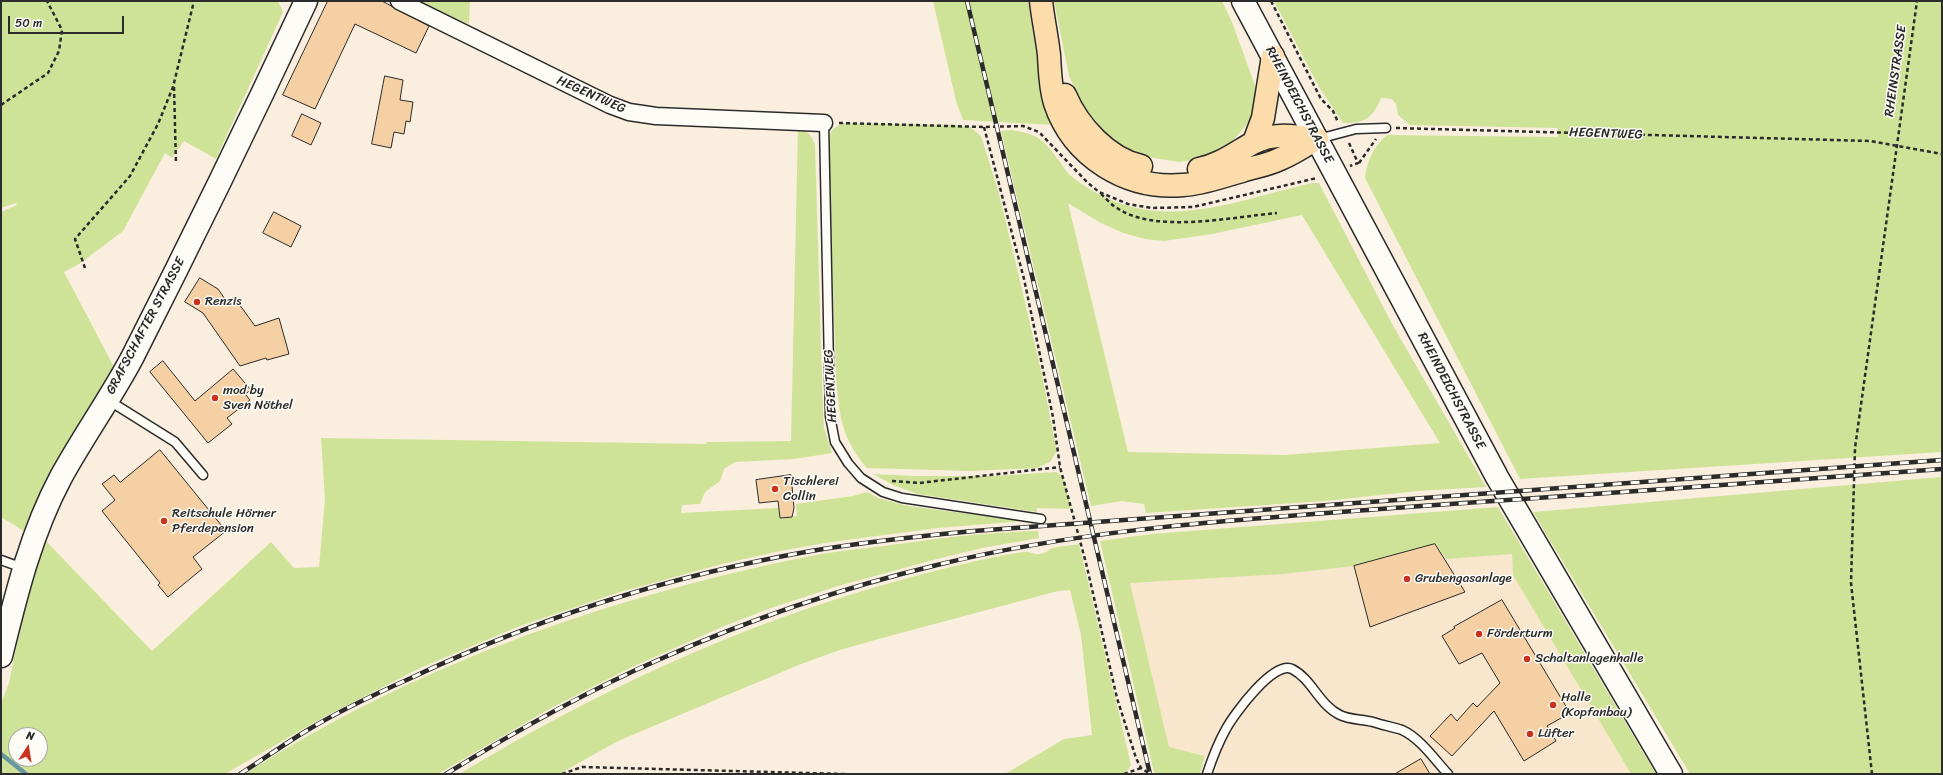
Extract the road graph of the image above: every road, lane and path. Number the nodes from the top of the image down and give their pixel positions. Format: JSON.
{"nodes":[{"id":1,"x":47,"y":1,"type":"edge"},
{"id":2,"x":194,"y":1,"type":"edge"},
{"id":3,"x":306,"y":1,"type":"edge"},
{"id":4,"x":400,"y":1,"type":"edge"},
{"id":5,"x":1041,"y":1,"type":"edge"},
{"id":6,"x":1243,"y":1,"type":"edge"},
{"id":7,"x":1271,"y":1,"type":"edge"},
{"id":8,"x":1917,"y":1,"type":"edge"},
{"id":9,"x":1049,"y":55,"type":"junction"},
{"id":10,"x":1273,"y":56,"type":"junction"},
{"id":11,"x":174,"y":83,"type":"junction"},
{"id":12,"x":1,"y":105,"type":"edge"},
{"id":13,"x":824,"y":123,"type":"junction"},
{"id":14,"x":1386,"y":128,"type":"junction"},
{"id":15,"x":1344,"y":132,"type":"junction"},
{"id":16,"x":1317,"y":139,"type":"junction"},
{"id":17,"x":1254,"y":142,"type":"junction"},
{"id":18,"x":1896,"y":144,"type":"junction"},
{"id":19,"x":1942,"y":154,"type":"edge"},
{"id":20,"x":1358,"y":163,"type":"junction"},
{"id":21,"x":176,"y":164,"type":"dead end"},
{"id":22,"x":1334,"y":172,"type":"junction"},
{"id":23,"x":1099,"y":192,"type":"dead end"},
{"id":24,"x":1277,"y":213,"type":"dead end"},
{"id":25,"x":85,"y":268,"type":"dead end"},
{"id":26,"x":107,"y":399,"type":"junction"},
{"id":27,"x":1060,"y":467,"type":"junction"},
{"id":28,"x":203,"y":476,"type":"dead end"},
{"id":29,"x":863,"y":479,"type":"junction"},
{"id":30,"x":1041,"y":519,"type":"dead end"},
{"id":31,"x":1,"y":560,"type":"edge"},
{"id":32,"x":24,"y":569,"type":"junction"},
{"id":33,"x":1,"y":656,"type":"edge"},
{"id":34,"x":1141,"y":768,"type":"junction"},
{"id":35,"x":562,"y":774,"type":"edge"},
{"id":36,"x":845,"y":774,"type":"edge"},
{"id":37,"x":1124,"y":774,"type":"edge"},
{"id":38,"x":1150,"y":774,"type":"edge"},
{"id":39,"x":1207,"y":774,"type":"edge"},
{"id":40,"x":1448,"y":774,"type":"edge"},
{"id":41,"x":1671,"y":774,"type":"edge"},
{"id":42,"x":1872,"y":774,"type":"edge"}],
"edges":[{"from":1,"to":12,"type":"path"},
{"from":2,"to":11,"type":"path"},
{"from":3,"to":26,"type":"main road","name":"GRAFSCHAFTER STRASSE"},
{"from":4,"to":13,"type":"street","name":"HEGENTWEG"},
{"from":5,"to":9,"type":"highway"},
{"from":6,"to":10,"type":"main road","name":"RHEINDEICHSTRASSE"},
{"from":7,"to":15,"type":"path"},
{"from":8,"to":18,"type":"path","name":"RHEINSTRASSE"},
{"from":9,"to":16,"type":"highway"},
{"from":9,"to":17,"type":"highway"},
{"from":10,"to":16,"type":"main road","name":"RHEINDEICHSTRASSE"},
{"from":10,"to":17,"type":"highway"},
{"from":11,"to":21,"type":"path"},
{"from":11,"to":25,"type":"path"},
{"from":13,"to":27,"type":"path"},
{"from":13,"to":29,"type":"lane","name":"HEGENTWEG"},
{"from":14,"to":15,"type":"lane"},
{"from":14,"to":18,"type":"path","name":"HEGENTWEG"},
{"from":14,"to":20,"type":"path"},
{"from":15,"to":16,"type":"lane"},
{"from":15,"to":20,"type":"path"},
{"from":16,"to":17,"type":"highway"},
{"from":16,"to":22,"type":"main road","name":"RHEINDEICHSTRASSE"},
{"from":18,"to":19,"type":"path","name":"HEGENTWEG"},
{"from":18,"to":42,"type":"path","name":"RHEINSTRASSE"},
{"from":20,"to":22,"type":"path"},
{"from":22,"to":41,"type":"main road","name":"RHEINDEICHSTRASSE"},
{"from":23,"to":24,"type":"path"},
{"from":26,"to":28,"type":"lane"},
{"from":26,"to":32,"type":"main road","name":"GRAFSCHAFTER STRASSE"},
{"from":27,"to":29,"type":"path"},
{"from":27,"to":34,"type":"path"},
{"from":29,"to":30,"type":"lane","name":"HEGENTWEG"},
{"from":31,"to":32,"type":"lane"},
{"from":32,"to":33,"type":"main road","name":"GRAFSCHAFTER STRASSE"},
{"from":34,"to":37,"type":"path"},
{"from":34,"to":38,"type":"path"},
{"from":35,"to":36,"type":"path"},
{"from":39,"to":40,"type":"lane"}]}
